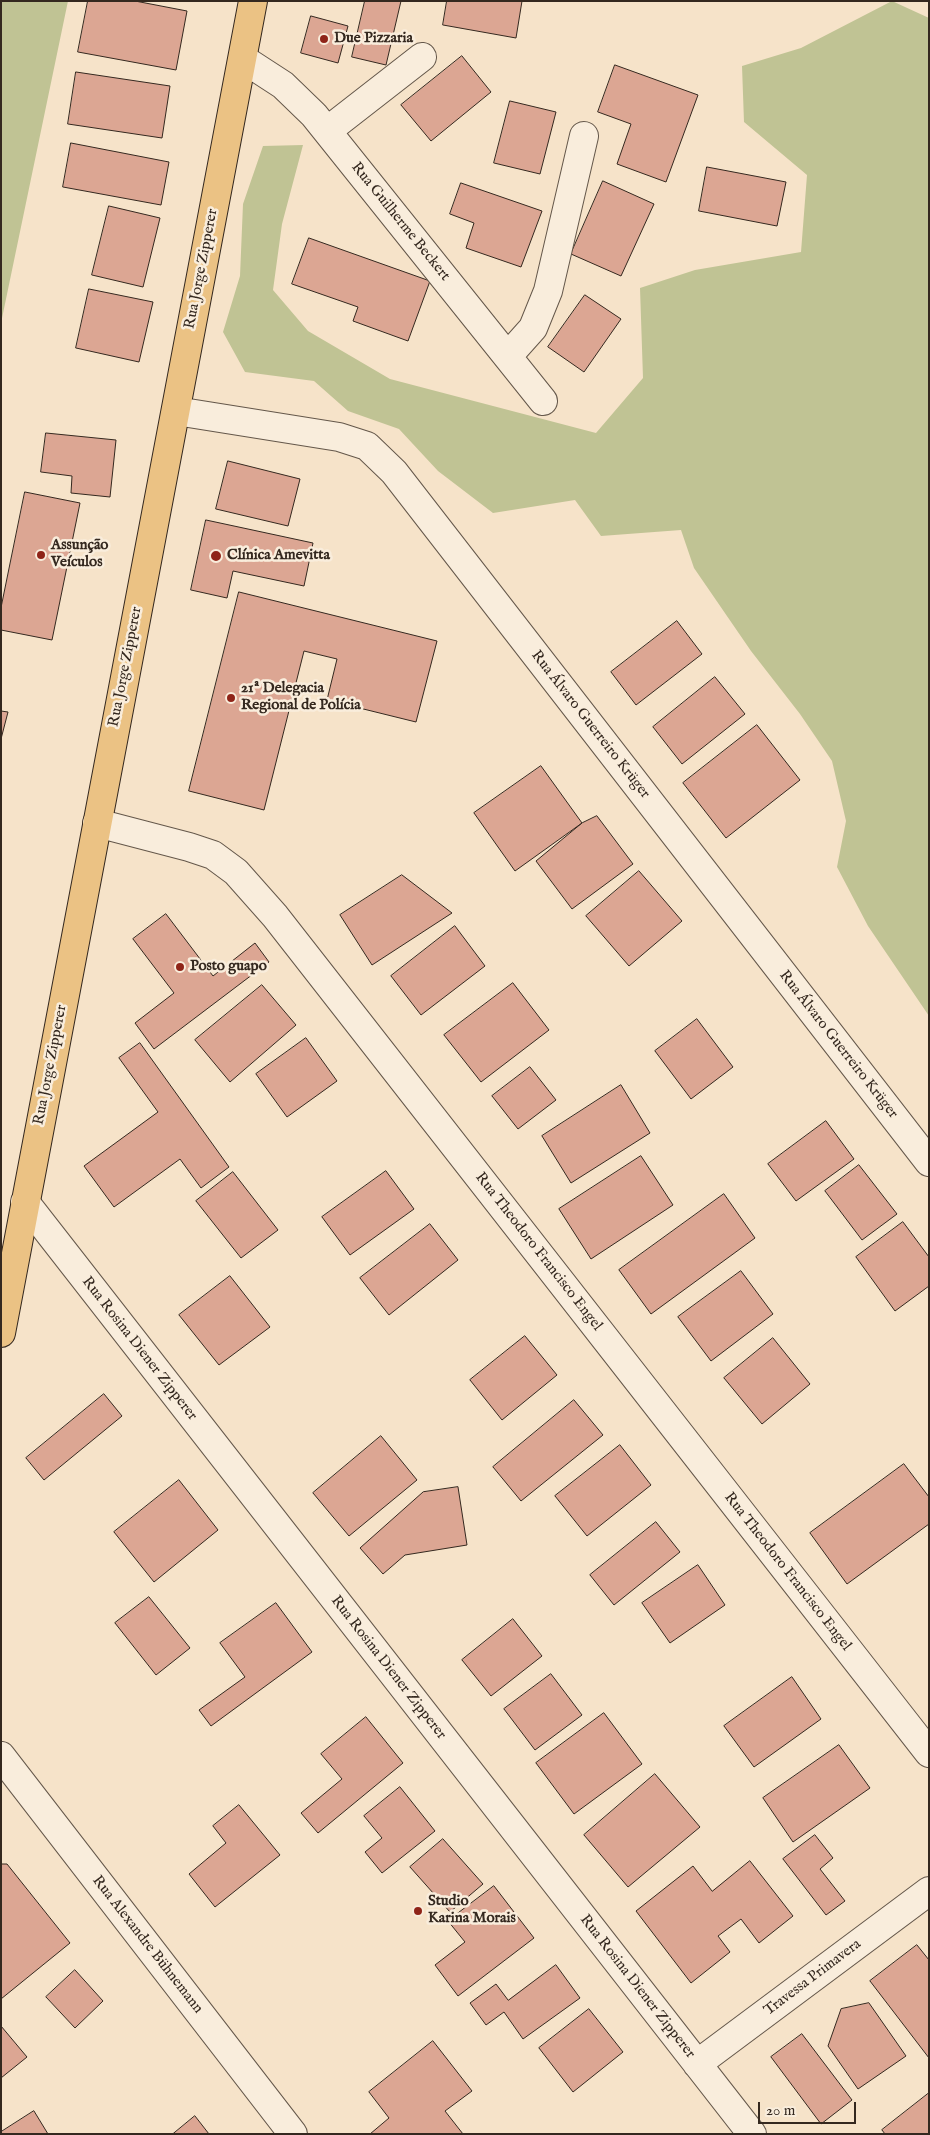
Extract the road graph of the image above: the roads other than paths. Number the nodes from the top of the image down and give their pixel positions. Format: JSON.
{"nodes":[{"id":1,"x":253,"y":1,"type":"edge"},
{"id":2,"x":422,"y":57,"type":"dead end"},
{"id":3,"x":243,"y":58,"type":"junction"},
{"id":4,"x":327,"y":131,"type":"junction"},
{"id":5,"x":584,"y":136,"type":"dead end"},
{"id":6,"x":508,"y":356,"type":"junction"},
{"id":7,"x":543,"y":401,"type":"dead end"},
{"id":8,"x":176,"y":411,"type":"junction"},
{"id":9,"x":96,"y":823,"type":"junction"},
{"id":10,"x":929,"y":1162,"type":"edge"},
{"id":11,"x":25,"y":1202,"type":"junction"},
{"id":12,"x":1,"y":1333,"type":"edge"},
{"id":13,"x":929,"y":1753,"type":"edge"},
{"id":14,"x":1,"y":1756,"type":"edge"},
{"id":15,"x":929,"y":1891,"type":"edge"},
{"id":16,"x":697,"y":2064,"type":"junction"},
{"id":17,"x":293,"y":2134,"type":"edge"},
{"id":18,"x":752,"y":2134,"type":"edge"}],
"edges":[{"from":1,"to":3,"type":"main road","name":"Rua Jorge Zipperer"},
{"from":2,"to":4,"type":"street"},
{"from":3,"to":4,"type":"street","name":"Rua Guilherme Beckert"},
{"from":3,"to":8,"type":"main road","name":"Rua Jorge Zipperer"},
{"from":4,"to":6,"type":"street","name":"Rua Guilherme Beckert"},
{"from":5,"to":6,"type":"street"},
{"from":6,"to":7,"type":"street","name":"Rua Guilherme Beckert"},
{"from":8,"to":9,"type":"main road","name":"Rua Jorge Zipperer"},
{"from":8,"to":10,"type":"street","name":"Rua Álvaro Guerreiro Krüger"},
{"from":9,"to":11,"type":"main road","name":"Rua Jorge Zipperer"},
{"from":9,"to":13,"type":"street","name":"Rua Theodoro Francisco Engel"},
{"from":11,"to":12,"type":"main road","name":"Rua Jorge Zipperer"},
{"from":11,"to":16,"type":"street","name":"Rua Rosina Diener Zipperer"},
{"from":14,"to":17,"type":"street","name":"Rua Alexandre Bühnemann"},
{"from":15,"to":16,"type":"street","name":"Travessa Primavera"},
{"from":16,"to":18,"type":"street","name":"Rua Rosina Diener Zipperer"}]}
